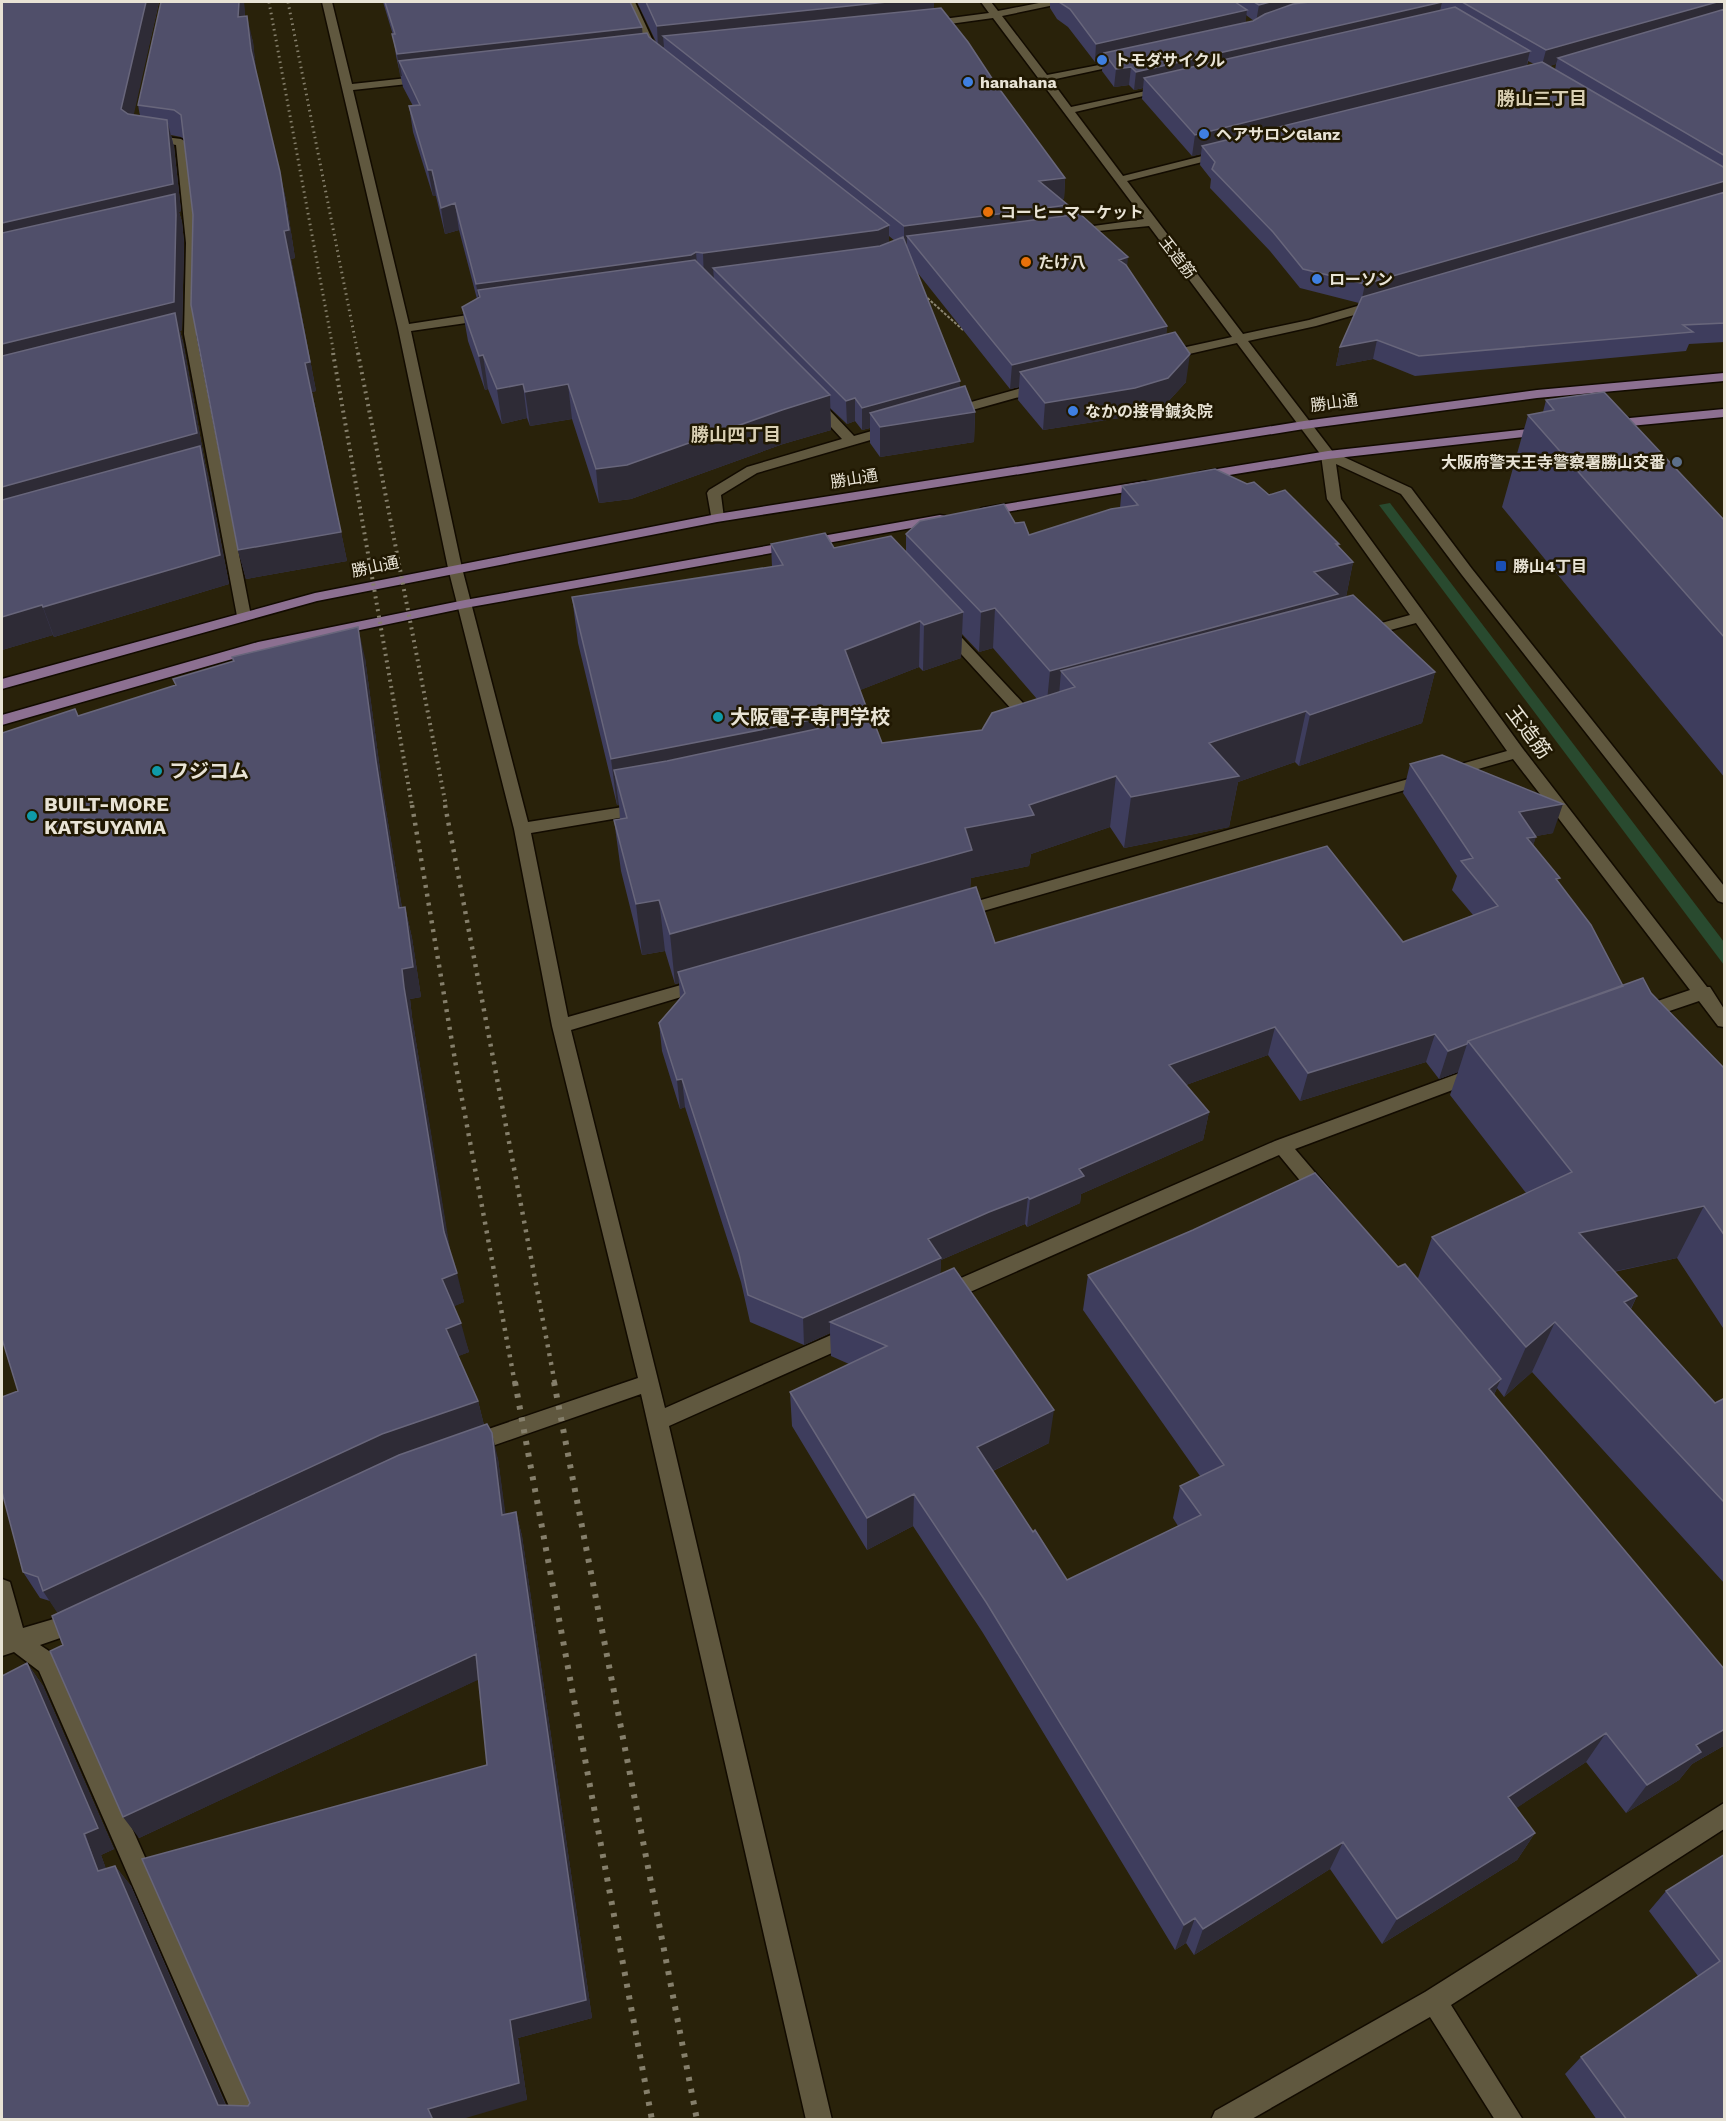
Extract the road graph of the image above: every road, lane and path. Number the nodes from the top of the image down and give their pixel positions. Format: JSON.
{"nodes":[{"id":1,"x":327,"y":2,"type":"edge"},
{"id":2,"x":630,"y":2,"type":"edge"},
{"id":3,"x":986,"y":2,"type":"edge"},
{"id":4,"x":1056,"y":2,"type":"edge"},
{"id":5,"x":995,"y":15,"type":"junction"},
{"id":6,"x":917,"y":26,"type":"edge"},
{"id":7,"x":1138,"y":59,"type":"edge"},
{"id":8,"x":666,"y":66,"type":"edge"},
{"id":9,"x":441,"y":77,"type":"edge"},
{"id":10,"x":1043,"y":79,"type":"junction"},
{"id":11,"x":1176,"y":85,"type":"edge"},
{"id":12,"x":346,"y":88,"type":"junction"},
{"id":13,"x":1067,"y":111,"type":"junction"},
{"id":14,"x":136,"y":136,"type":"edge"},
{"id":15,"x":1230,"y":152,"type":"edge"},
{"id":16,"x":1119,"y":180,"type":"junction"},
{"id":17,"x":1151,"y":222,"type":"junction"},
{"id":18,"x":1063,"y":234,"type":"edge"},
{"id":19,"x":922,"y":294,"type":"edge"},
{"id":20,"x":1392,"y":300,"type":"edge"},
{"id":21,"x":498,"y":314,"type":"edge"},
{"id":22,"x":404,"y":328,"type":"junction"},
{"id":23,"x":965,"y":331,"type":"edge"},
{"id":24,"x":1241,"y":339,"type":"junction"},
{"id":25,"x":1155,"y":357,"type":"edge"},
{"id":26,"x":1725,"y":377,"type":"edge"},
{"id":27,"x":1054,"y":383,"type":"edge"},
{"id":28,"x":803,"y":391,"type":"edge"},
{"id":29,"x":1725,"y":413,"type":"edge"},
{"id":30,"x":933,"y":417,"type":"edge"},
{"id":31,"x":911,"y":424,"type":"edge"},
{"id":32,"x":1304,"y":424,"type":"junction"},
{"id":33,"x":1592,"y":426,"type":"edge"},
{"id":34,"x":1557,"y":430,"type":"edge"},
{"id":35,"x":851,"y":440,"type":"junction"},
{"id":36,"x":1328,"y":455,"type":"junction"},
{"id":37,"x":1180,"y":479,"type":"edge"},
{"id":38,"x":1157,"y":483,"type":"edge"},
{"id":39,"x":717,"y":518,"type":"junction"},
{"id":40,"x":870,"y":531,"type":"junction"},
{"id":41,"x":876,"y":548,"type":"edge"},
{"id":42,"x":455,"y":568,"type":"junction"},
{"id":43,"x":465,"y":604,"type":"junction"},
{"id":44,"x":244,"y":616,"type":"junction"},
{"id":45,"x":935,"y":618,"type":"edge"},
{"id":46,"x":1418,"y":618,"type":"junction"},
{"id":47,"x":1348,"y":637,"type":"edge"},
{"id":48,"x":2,"y":684,"type":"edge"},
{"id":49,"x":2,"y":720,"type":"edge"},
{"id":50,"x":1011,"y":728,"type":"edge"},
{"id":51,"x":1517,"y":753,"type":"junction"},
{"id":52,"x":659,"y":807,"type":"edge"},
{"id":53,"x":522,"y":829,"type":"junction"},
{"id":54,"x":1725,"y":897,"type":"edge"},
{"id":55,"x":940,"y":917,"type":"edge"},
{"id":56,"x":722,"y":980,"type":"edge"},
{"id":57,"x":1704,"y":992,"type":"junction"},
{"id":58,"x":1626,"y":1020,"type":"edge"},
{"id":59,"x":1725,"y":1021,"type":"edge"},
{"id":60,"x":561,"y":1026,"type":"junction"},
{"id":61,"x":1493,"y":1068,"type":"edge"},
{"id":62,"x":1282,"y":1146,"type":"junction"},
{"id":63,"x":1336,"y":1211,"type":"edge"},
{"id":64,"x":932,"y":1300,"type":"edge"},
{"id":65,"x":866,"y":1329,"type":"edge"},
{"id":66,"x":649,"y":1383,"type":"junction"},
{"id":67,"x":658,"y":1421,"type":"junction"},
{"id":68,"x":453,"y":1450,"type":"edge"},
{"id":69,"x":2,"y":1589,"type":"edge"},
{"id":70,"x":99,"y":1613,"type":"edge"},
{"id":71,"x":8,"y":1643,"type":"edge"},
{"id":72,"x":1725,"y":1815,"type":"edge"},
{"id":73,"x":1434,"y":2001,"type":"junction"},
{"id":74,"x":249,"y":2120,"type":"edge"},
{"id":75,"x":819,"y":2120,"type":"edge"},
{"id":76,"x":1224,"y":2120,"type":"edge"},
{"id":77,"x":1510,"y":2120,"type":"edge"}],
"edges":[{"from":1,"to":12,"type":"street"},
{"from":2,"to":8,"type":"street"},
{"from":3,"to":5,"type":"street","name":"玉造筋"},
{"from":4,"to":5,"type":"street"},
{"from":5,"to":6,"type":"street"},
{"from":5,"to":10,"type":"street","name":"玉造筋"},
{"from":7,"to":10,"type":"street"},
{"from":9,"to":12,"type":"street"},
{"from":10,"to":13,"type":"street","name":"玉造筋"},
{"from":11,"to":13,"type":"street"},
{"from":12,"to":22,"type":"street"},
{"from":13,"to":16,"type":"street","name":"玉造筋"},
{"from":14,"to":44,"type":"street"},
{"from":15,"to":16,"type":"street"},
{"from":16,"to":17,"type":"street","name":"玉造筋"},
{"from":17,"to":18,"type":"street"},
{"from":17,"to":24,"type":"street","name":"玉造筋"},
{"from":19,"to":23,"type":"path"},
{"from":20,"to":24,"type":"street"},
{"from":21,"to":22,"type":"street"},
{"from":22,"to":42,"type":"street"},
{"from":24,"to":25,"type":"street"},
{"from":24,"to":32,"type":"street","name":"玉造筋"},
{"from":26,"to":32,"type":"main road","name":"勝山通"},
{"from":27,"to":30,"type":"street"},
{"from":28,"to":35,"type":"street"},
{"from":29,"to":33,"type":"main road"},
{"from":31,"to":35,"type":"street"},
{"from":32,"to":36,"type":"street","name":"玉造筋"},
{"from":32,"to":39,"type":"main road","name":"勝山通"},
{"from":34,"to":36,"type":"main road"},
{"from":35,"to":39,"type":"street"},
{"from":36,"to":37,"type":"main road"},
{"from":36,"to":46,"type":"street","name":"玉造筋"},
{"from":36,"to":54,"type":"street","name":"玉造筋"},
{"from":38,"to":40,"type":"main road"},
{"from":39,"to":42,"type":"main road","name":"勝山通"},
{"from":40,"to":41,"type":"street"},
{"from":40,"to":43,"type":"main road"},
{"from":42,"to":43,"type":"street"},
{"from":42,"to":44,"type":"main road","name":"勝山通"},
{"from":43,"to":49,"type":"main road"},
{"from":43,"to":53,"type":"street"},
{"from":44,"to":48,"type":"main road","name":"勝山通"},
{"from":45,"to":50,"type":"street"},
{"from":46,"to":47,"type":"street"},
{"from":46,"to":51,"type":"street","name":"玉造筋"},
{"from":51,"to":55,"type":"street"},
{"from":51,"to":57,"type":"street","name":"玉造筋"},
{"from":52,"to":53,"type":"street"},
{"from":53,"to":60,"type":"street"},
{"from":56,"to":60,"type":"street"},
{"from":57,"to":58,"type":"street"},
{"from":57,"to":59,"type":"street","name":"玉造筋"},
{"from":60,"to":66,"type":"street"},
{"from":61,"to":62,"type":"street"},
{"from":62,"to":63,"type":"street"},
{"from":62,"to":64,"type":"street"},
{"from":65,"to":67,"type":"street"},
{"from":66,"to":67,"type":"street"},
{"from":66,"to":68,"type":"street"},
{"from":67,"to":75,"type":"street"},
{"from":69,"to":71,"type":"street"},
{"from":70,"to":71,"type":"street"},
{"from":71,"to":74,"type":"street"},
{"from":72,"to":73,"type":"street"},
{"from":73,"to":76,"type":"street"},
{"from":73,"to":77,"type":"street"}]}
